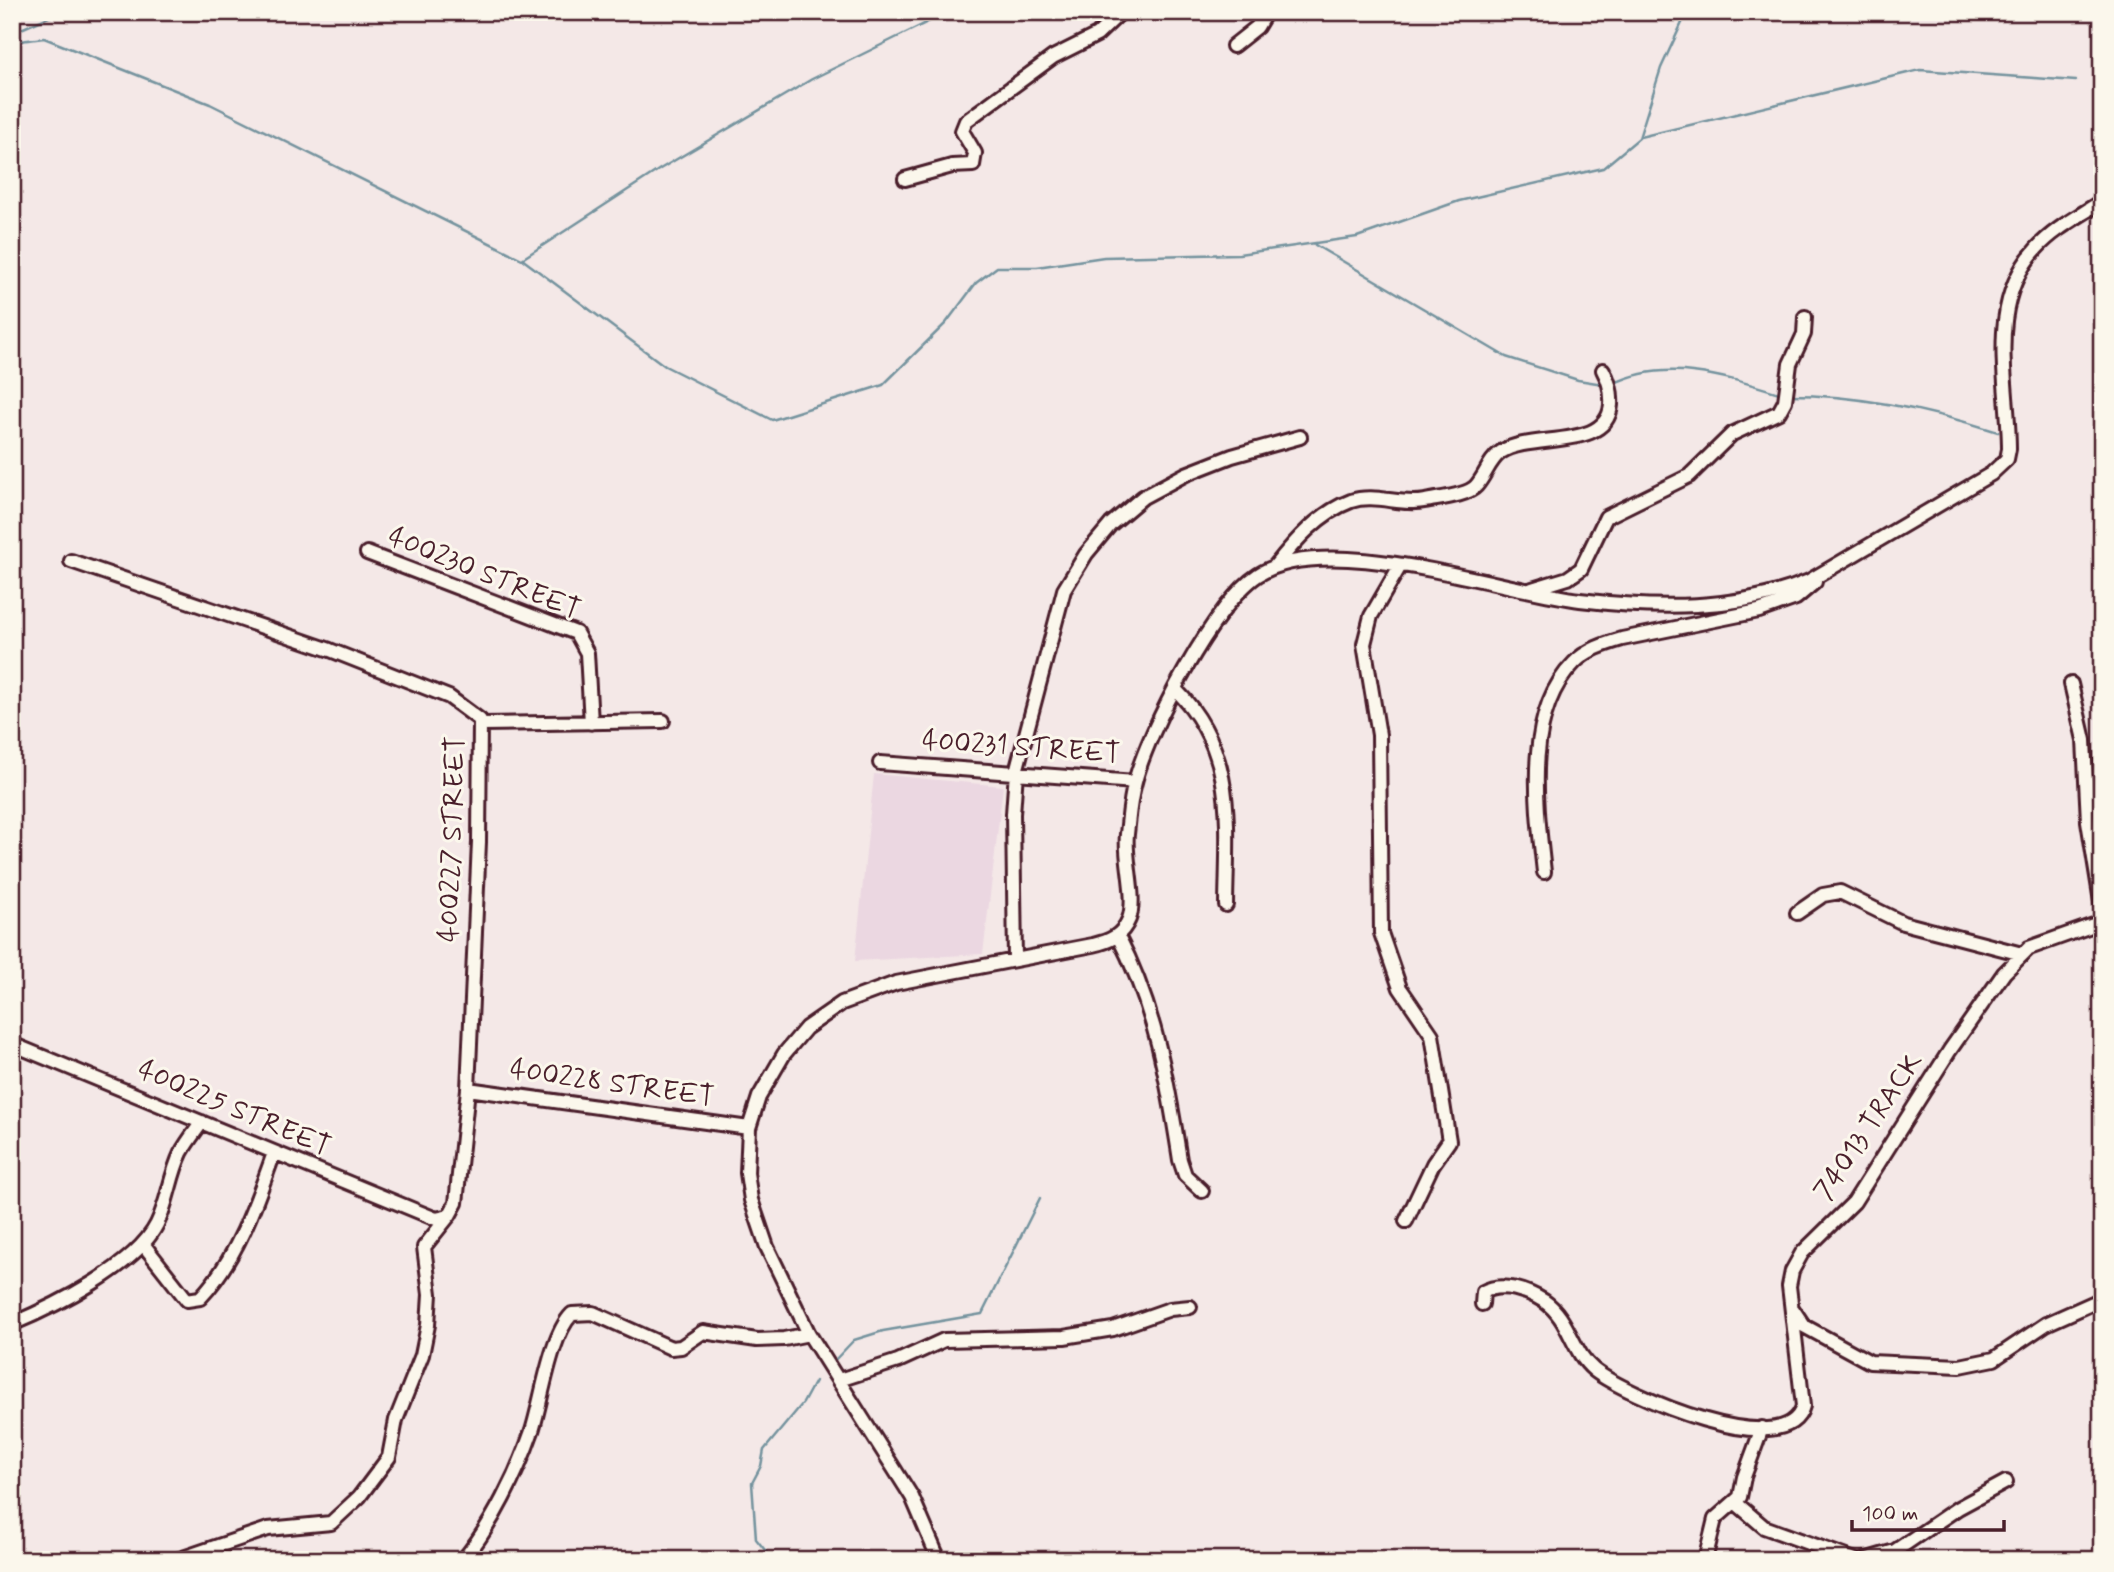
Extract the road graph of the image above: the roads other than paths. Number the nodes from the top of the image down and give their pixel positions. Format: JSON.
{"nodes":[{"id":1,"x":1121,"y":12,"type":"edge"},
{"id":2,"x":1266,"y":12,"type":"edge"},
{"id":3,"x":1233,"y":46,"type":"dead end"},
{"id":4,"x":905,"y":179,"type":"dead end"},
{"id":5,"x":2102,"y":201,"type":"edge"},
{"id":6,"x":1805,"y":317,"type":"dead end"},
{"id":7,"x":1603,"y":370,"type":"dead end"},
{"id":8,"x":1300,"y":437,"type":"dead end"},
{"id":9,"x":367,"y":552,"type":"dead end"},
{"id":10,"x":71,"y":561,"type":"dead end"},
{"id":11,"x":1400,"y":566,"type":"junction"},
{"id":12,"x":1275,"y":567,"type":"junction"},
{"id":13,"x":1828,"y":570,"type":"junction"},
{"id":14,"x":1528,"y":590,"type":"junction"},
{"id":15,"x":2071,"y":684,"type":"dead end"},
{"id":16,"x":1176,"y":690,"type":"junction"},
{"id":17,"x":663,"y":721,"type":"dead end"},
{"id":18,"x":591,"y":723,"type":"junction"},
{"id":19,"x":482,"y":724,"type":"junction"},
{"id":20,"x":880,"y":763,"type":"dead end"},
{"id":21,"x":1016,"y":772,"type":"junction"},
{"id":22,"x":1135,"y":782,"type":"junction"},
{"id":23,"x":1544,"y":873,"type":"dead end"},
{"id":24,"x":1226,"y":905,"type":"dead end"},
{"id":25,"x":2102,"y":908,"type":"edge"},
{"id":26,"x":1797,"y":913,"type":"dead end"},
{"id":27,"x":2102,"y":922,"type":"edge"},
{"id":28,"x":1118,"y":936,"type":"junction"},
{"id":29,"x":2022,"y":954,"type":"junction"},
{"id":30,"x":1014,"y":960,"type":"junction"},
{"id":31,"x":12,"y":1044,"type":"edge"},
{"id":32,"x":468,"y":1089,"type":"junction"},
{"id":33,"x":202,"y":1122,"type":"junction"},
{"id":34,"x":749,"y":1128,"type":"junction"},
{"id":35,"x":274,"y":1153,"type":"junction"},
{"id":36,"x":1202,"y":1191,"type":"dead end"},
{"id":37,"x":442,"y":1217,"type":"junction"},
{"id":38,"x":1406,"y":1221,"type":"dead end"},
{"id":39,"x":143,"y":1244,"type":"junction"},
{"id":40,"x":2102,"y":1299,"type":"edge"},
{"id":41,"x":1482,"y":1304,"type":"dead end"},
{"id":42,"x":1790,"y":1305,"type":"junction"},
{"id":43,"x":1190,"y":1307,"type":"dead end"},
{"id":44,"x":12,"y":1324,"type":"edge"},
{"id":45,"x":809,"y":1334,"type":"junction"},
{"id":46,"x":839,"y":1380,"type":"junction"},
{"id":47,"x":1762,"y":1427,"type":"junction"},
{"id":48,"x":2006,"y":1482,"type":"dead end"},
{"id":49,"x":1736,"y":1503,"type":"junction"},
{"id":50,"x":177,"y":1560,"type":"edge"},
{"id":51,"x":463,"y":1560,"type":"edge"},
{"id":52,"x":939,"y":1560,"type":"edge"},
{"id":53,"x":1705,"y":1560,"type":"edge"},
{"id":54,"x":1855,"y":1560,"type":"edge"},
{"id":55,"x":1864,"y":1560,"type":"edge"}],
"edges":[{"from":1,"to":4,"type":"street"},
{"from":2,"to":3,"type":"street"},
{"from":5,"to":13,"type":"street"},
{"from":6,"to":14,"type":"street"},
{"from":7,"to":12,"type":"street"},
{"from":8,"to":21,"type":"street"},
{"from":9,"to":18,"type":"street","name":"400230 STREET"},
{"from":10,"to":19,"type":"street","name":"400227 STREET"},
{"from":11,"to":12,"type":"street"},
{"from":11,"to":14,"type":"street"},
{"from":11,"to":38,"type":"street"},
{"from":12,"to":16,"type":"street"},
{"from":13,"to":14,"type":"street"},
{"from":13,"to":23,"type":"street"},
{"from":15,"to":25,"type":"street"},
{"from":16,"to":22,"type":"street"},
{"from":16,"to":24,"type":"street"},
{"from":17,"to":18,"type":"street"},
{"from":18,"to":19,"type":"street"},
{"from":19,"to":32,"type":"street","name":"400227 STREET"},
{"from":20,"to":21,"type":"street","name":"400231 STREET"},
{"from":21,"to":22,"type":"street","name":"400231 STREET"},
{"from":21,"to":30,"type":"street"},
{"from":22,"to":28,"type":"street"},
{"from":26,"to":29,"type":"street"},
{"from":27,"to":29,"type":"street","name":"74013 TRACK"},
{"from":28,"to":30,"type":"street"},
{"from":28,"to":36,"type":"street"},
{"from":29,"to":42,"type":"street","name":"74013 TRACK"},
{"from":30,"to":34,"type":"street"},
{"from":31,"to":33,"type":"street","name":"400225 STREET"},
{"from":32,"to":34,"type":"street","name":"400228 STREET"},
{"from":32,"to":37,"type":"street","name":"400227 STREET"},
{"from":33,"to":35,"type":"street","name":"400225 STREET"},
{"from":33,"to":39,"type":"street"},
{"from":34,"to":45,"type":"street"},
{"from":35,"to":37,"type":"street","name":"400225 STREET"},
{"from":35,"to":39,"type":"street"},
{"from":37,"to":50,"type":"street"},
{"from":39,"to":44,"type":"street"},
{"from":40,"to":42,"type":"street"},
{"from":41,"to":47,"type":"street","name":"74013 TRACK"},
{"from":42,"to":47,"type":"street","name":"74013 TRACK"},
{"from":43,"to":46,"type":"street"},
{"from":45,"to":46,"type":"street"},
{"from":45,"to":51,"type":"street"},
{"from":46,"to":52,"type":"street"},
{"from":47,"to":49,"type":"street"},
{"from":48,"to":55,"type":"street"},
{"from":49,"to":53,"type":"street"},
{"from":49,"to":54,"type":"street"}]}
